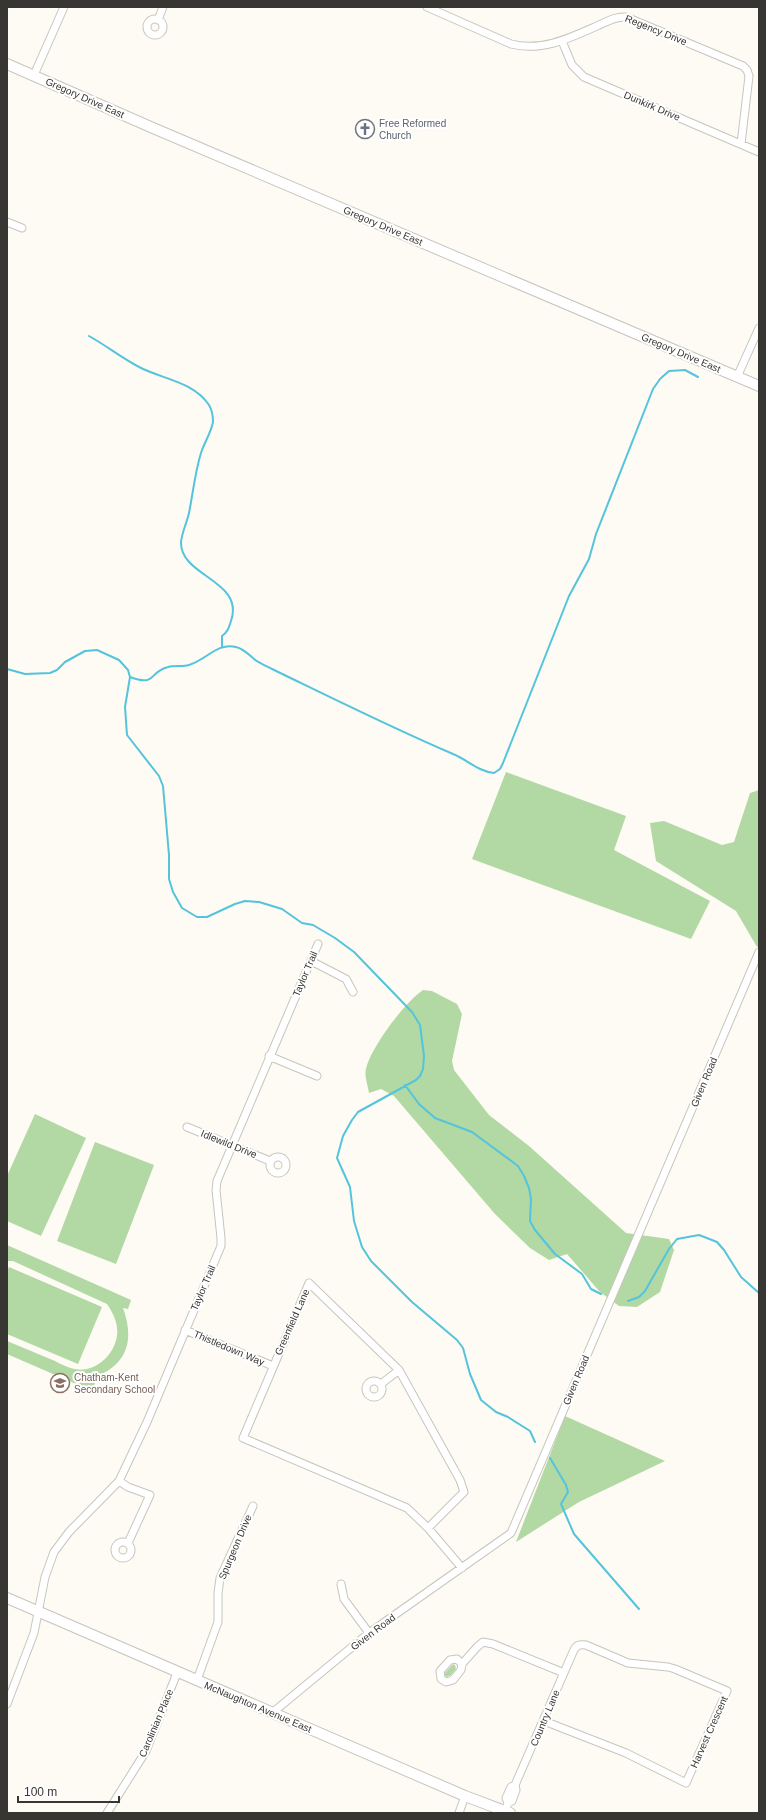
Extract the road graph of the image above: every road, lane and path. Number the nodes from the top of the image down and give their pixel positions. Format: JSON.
{"nodes":[{"id":1,"x":64,"y":7,"type":"edge"},
{"id":2,"x":163,"y":7,"type":"edge"},
{"id":3,"x":427,"y":7,"type":"edge"},
{"id":4,"x":158,"y":20,"type":"dead end"},
{"id":5,"x":562,"y":41,"type":"junction"},
{"id":6,"x":7,"y":64,"type":"edge"},
{"id":7,"x":34,"y":75,"type":"junction"},
{"id":8,"x":741,"y":144,"type":"junction"},
{"id":9,"x":759,"y":152,"type":"edge"},
{"id":10,"x":7,"y":222,"type":"edge"},
{"id":11,"x":22,"y":228,"type":"dead end"},
{"id":12,"x":759,"y":328,"type":"edge"},
{"id":13,"x":737,"y":377,"type":"junction"},
{"id":14,"x":759,"y":386,"type":"edge"},
{"id":15,"x":318,"y":944,"type":"dead end"},
{"id":16,"x":759,"y":952,"type":"edge"},
{"id":17,"x":311,"y":961,"type":"junction"},
{"id":18,"x":353,"y":992,"type":"dead end"},
{"id":19,"x":269,"y":1056,"type":"junction"},
{"id":20,"x":317,"y":1076,"type":"dead end"},
{"id":21,"x":187,"y":1127,"type":"dead end"},
{"id":22,"x":233,"y":1145,"type":"junction"},
{"id":23,"x":270,"y":1161,"type":"dead end"},
{"id":24,"x":185,"y":1330,"type":"junction"},
{"id":25,"x":273,"y":1366,"type":"junction"},
{"id":26,"x":399,"y":1370,"type":"junction"},
{"id":27,"x":381,"y":1384,"type":"dead end"},
{"id":28,"x":119,"y":1481,"type":"junction"},
{"id":29,"x":253,"y":1506,"type":"dead end"},
{"id":30,"x":428,"y":1528,"type":"junction"},
{"id":31,"x":128,"y":1543,"type":"dead end"},
{"id":32,"x":462,"y":1568,"type":"junction"},
{"id":33,"x":341,"y":1584,"type":"dead end"},
{"id":34,"x":7,"y":1598,"type":"edge"},
{"id":35,"x":38,"y":1611,"type":"junction"},
{"id":36,"x":369,"y":1633,"type":"junction"},
{"id":37,"x":573,"y":1652,"type":"joint"},
{"id":38,"x":462,"y":1664,"type":"dead end"},
{"id":39,"x":177,"y":1672,"type":"junction"},
{"id":40,"x":564,"y":1673,"type":"junction"},
{"id":41,"x":197,"y":1680,"type":"junction"},
{"id":42,"x":7,"y":1704,"type":"edge"},
{"id":43,"x":272,"y":1713,"type":"junction"},
{"id":44,"x":544,"y":1720,"type":"junction"},
{"id":45,"x":465,"y":1796,"type":"junction"},
{"id":46,"x":508,"y":1809,"type":"edge"},
{"id":47,"x":106,"y":1813,"type":"edge"},
{"id":48,"x":459,"y":1813,"type":"edge"}],
"edges":[{"from":1,"to":7,"type":"street"},
{"from":2,"to":4,"type":"street"},
{"from":3,"to":5,"type":"street","name":"Regency Drive"},
{"from":5,"to":8,"type":"street","name":"Dunkirk Drive"},
{"from":5,"to":8,"type":"street","name":"Regency Drive"},
{"from":6,"to":7,"type":"street","name":"Gregory Drive East"},
{"from":7,"to":13,"type":"street","name":"Gregory Drive East"},
{"from":8,"to":9,"type":"street","name":"Dunkirk Drive"},
{"from":10,"to":11,"type":"street"},
{"from":12,"to":13,"type":"street"},
{"from":13,"to":14,"type":"street","name":"Gregory Drive East"},
{"from":15,"to":17,"type":"street","name":"Taylor Trail"},
{"from":16,"to":32,"type":"street","name":"Given Road"},
{"from":17,"to":18,"type":"street"},
{"from":17,"to":19,"type":"street","name":"Taylor Trail"},
{"from":19,"to":20,"type":"street"},
{"from":19,"to":22,"type":"street","name":"Taylor Trail"},
{"from":21,"to":22,"type":"street","name":"Idlewild Drive"},
{"from":22,"to":23,"type":"street","name":"Idlewild Drive"},
{"from":22,"to":24,"type":"street","name":"Taylor Trail"},
{"from":24,"to":25,"type":"street","name":"Thistledown Way"},
{"from":24,"to":28,"type":"street","name":"Taylor Trail"},
{"from":25,"to":26,"type":"street","name":"Greenfield Lane"},
{"from":25,"to":30,"type":"street","name":"Greenfield Lane"},
{"from":26,"to":27,"type":"street"},
{"from":26,"to":30,"type":"street","name":"Greenfield Lane"},
{"from":28,"to":31,"type":"street"},
{"from":28,"to":35,"type":"street","name":"Taylor Trail"},
{"from":29,"to":41,"type":"street","name":"Spurgeon Drive"},
{"from":30,"to":32,"type":"street","name":"Greenfield Lane"},
{"from":32,"to":36,"type":"street","name":"Given Road"},
{"from":33,"to":36,"type":"street"},
{"from":34,"to":35,"type":"street","name":"McNaughton Avenue East"},
{"from":35,"to":39,"type":"street","name":"McNaughton Avenue East"},
{"from":35,"to":42,"type":"street","name":"Taylor Trail"},
{"from":36,"to":43,"type":"street","name":"Given Road"},
{"from":37,"to":40,"type":"street","name":"Country Lane"},
{"from":37,"to":44,"type":"street","name":"Harvest Crescent"},
{"from":38,"to":40,"type":"street"},
{"from":39,"to":41,"type":"street","name":"McNaughton Avenue East"},
{"from":39,"to":47,"type":"street","name":"Carolinian Place"},
{"from":40,"to":44,"type":"street","name":"Country Lane"},
{"from":41,"to":43,"type":"street","name":"McNaughton Avenue East"},
{"from":43,"to":45,"type":"street","name":"McNaughton Avenue East"},
{"from":44,"to":46,"type":"street","name":"Country Lane"},
{"from":45,"to":46,"type":"street","name":"McNaughton Avenue East"},
{"from":45,"to":48,"type":"street"}]}
